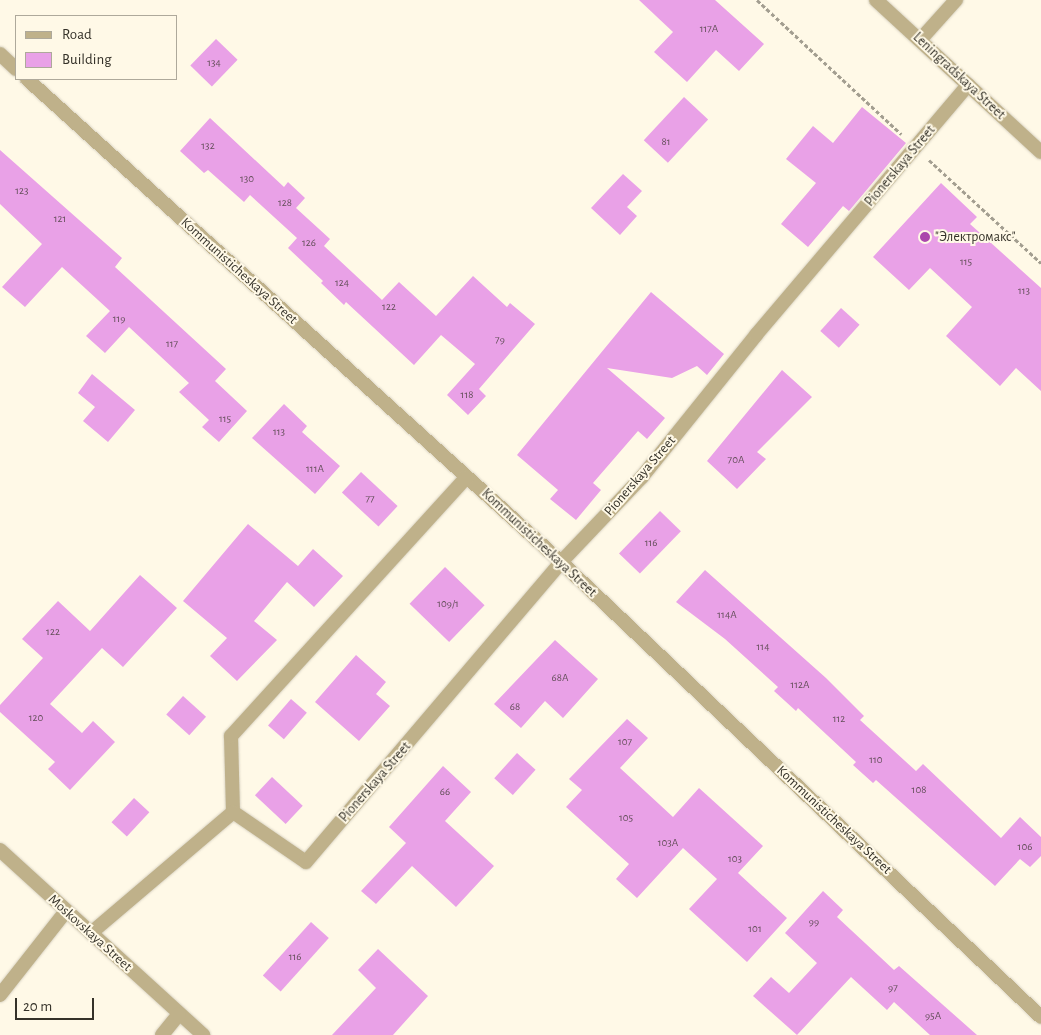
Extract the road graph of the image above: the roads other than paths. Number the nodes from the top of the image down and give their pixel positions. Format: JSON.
{"nodes":[{"id":1,"x":876,"y":0,"type":"edge"},
{"id":2,"x":956,"y":0,"type":"edge"},
{"id":3,"x":920,"y":40,"type":"junction"},
{"id":4,"x":0,"y":54,"type":"edge"},
{"id":5,"x":15,"y":68,"type":"edge"},
{"id":6,"x":28,"y":80,"type":"edge"},
{"id":7,"x":968,"y":85,"type":"junction"},
{"id":8,"x":1041,"y":152,"type":"edge"},
{"id":9,"x":467,"y":477,"type":"junction"},
{"id":10,"x":561,"y":562,"type":"junction"},
{"id":11,"x":233,"y":812,"type":"junction"},
{"id":12,"x":0,"y":850,"type":"edge"},
{"id":13,"x":66,"y":911,"type":"junction"},
{"id":14,"x":90,"y":933,"type":"junction"},
{"id":15,"x":0,"y":995,"type":"edge"},
{"id":16,"x":179,"y":1014,"type":"junction"},
{"id":17,"x":1041,"y":1017,"type":"edge"},
{"id":18,"x":162,"y":1035,"type":"edge"},
{"id":19,"x":203,"y":1035,"type":"edge"}],
"edges":[{"from":1,"to":3,"type":"street","name":"Leningradskaya Street"},
{"from":2,"to":3,"type":"street"},
{"from":3,"to":7,"type":"street","name":"Leningradskaya Street"},
{"from":4,"to":5,"type":"street"},
{"from":6,"to":9,"type":"street","name":"Kommunisticheskaya Street"},
{"from":7,"to":8,"type":"street","name":"Leningradskaya Street"},
{"from":7,"to":10,"type":"street","name":"Pionerskaya Street"},
{"from":9,"to":10,"type":"street","name":"Kommunisticheskaya Street"},
{"from":9,"to":11,"type":"street"},
{"from":10,"to":11,"type":"street","name":"Pionerskaya Street"},
{"from":10,"to":17,"type":"street","name":"Kommunisticheskaya Street"},
{"from":11,"to":14,"type":"street"},
{"from":12,"to":13,"type":"street","name":"Moskovskaya Street"},
{"from":13,"to":14,"type":"street","name":"Moskovskaya Street"},
{"from":13,"to":15,"type":"street"},
{"from":14,"to":16,"type":"street","name":"Moskovskaya Street"},
{"from":16,"to":18,"type":"street"},
{"from":16,"to":19,"type":"street","name":"Moskovskaya Street"}]}
